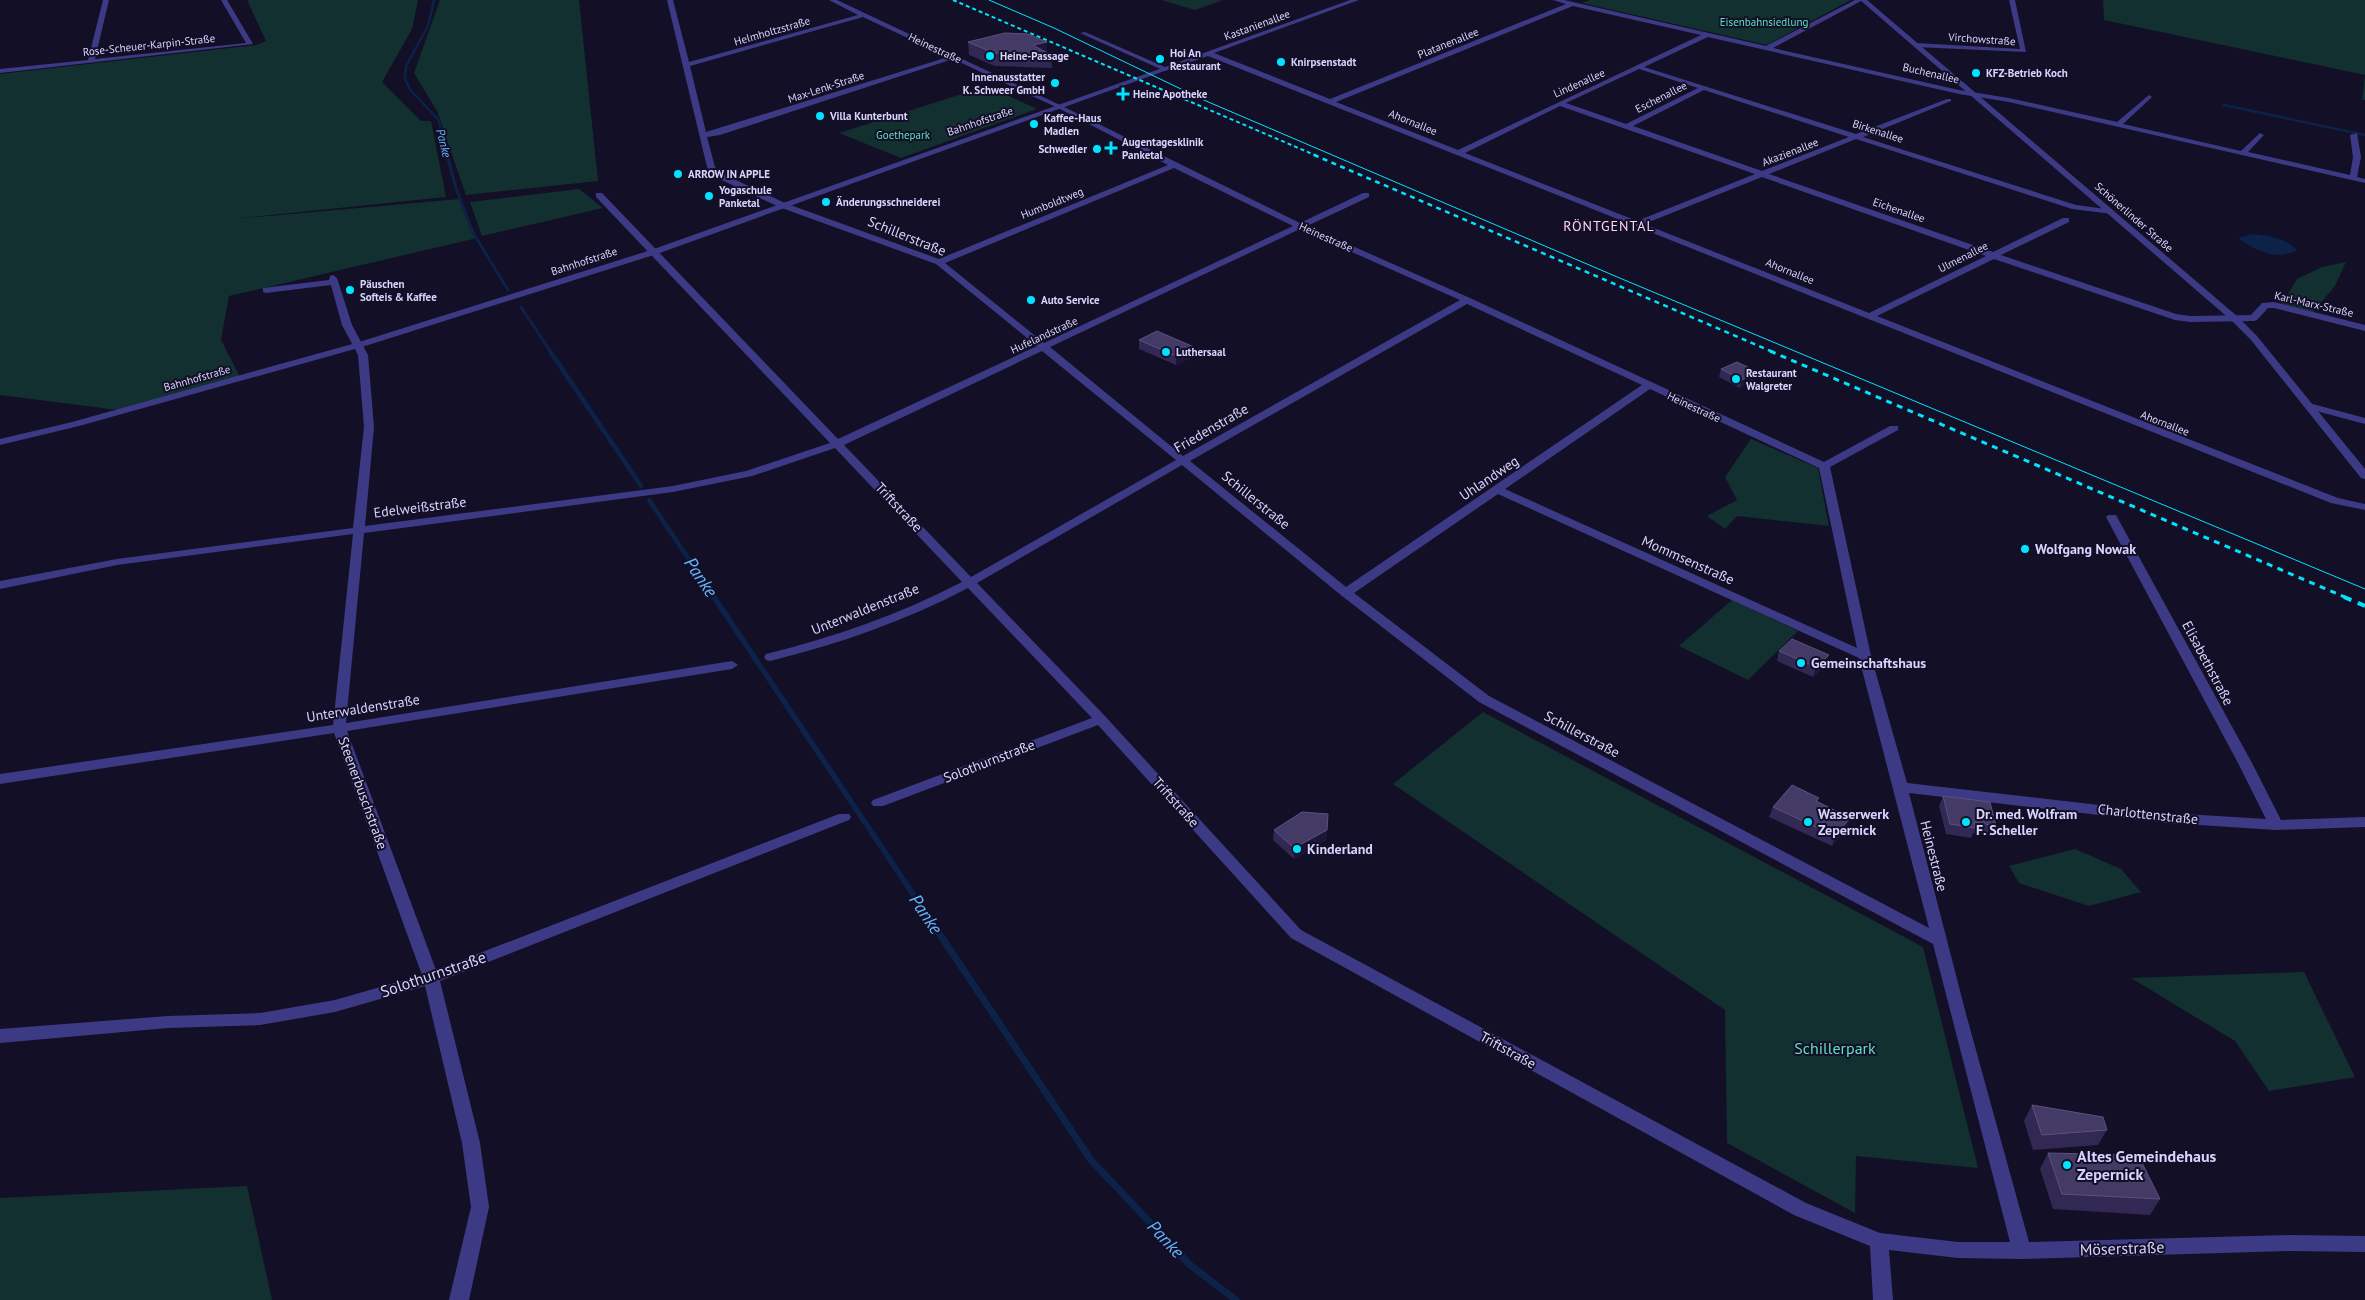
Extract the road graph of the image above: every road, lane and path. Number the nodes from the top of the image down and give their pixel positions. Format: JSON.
{"nodes":[{"id":1,"x":106,"y":0,"type":"edge"},
{"id":2,"x":224,"y":0,"type":"edge"},
{"id":3,"x":670,"y":0,"type":"edge"},
{"id":4,"x":832,"y":0,"type":"edge"},
{"id":5,"x":1356,"y":0,"type":"edge"},
{"id":6,"x":1556,"y":0,"type":"edge"},
{"id":7,"x":1861,"y":0,"type":"edge"},
{"id":8,"x":2012,"y":0,"type":"edge"},
{"id":9,"x":1572,"y":4,"type":"junction"},
{"id":10,"x":863,"y":15,"type":"junction"},
{"id":11,"x":1083,"y":33,"type":"dead end"},
{"id":12,"x":1709,"y":34,"type":"junction"},
{"id":13,"x":1916,"y":45,"type":"junction"},
{"id":14,"x":1768,"y":47,"type":"junction"},
{"id":15,"x":1207,"y":53,"type":"junction"},
{"id":16,"x":954,"y":57,"type":"junction"},
{"id":17,"x":91,"y":61,"type":"junction"},
{"id":18,"x":686,"y":65,"type":"junction"},
{"id":19,"x":1639,"y":67,"type":"junction"},
{"id":20,"x":1165,"y":68,"type":"junction"},
{"id":21,"x":0,"y":71,"type":"edge"},
{"id":22,"x":1703,"y":88,"type":"junction"},
{"id":23,"x":1971,"y":93,"type":"junction"},
{"id":24,"x":2149,"y":97,"type":"dead end"},
{"id":25,"x":1949,"y":100,"type":"dead end"},
{"id":26,"x":1332,"y":102,"type":"junction"},
{"id":27,"x":1560,"y":103,"type":"junction"},
{"id":28,"x":1060,"y":106,"type":"junction"},
{"id":29,"x":2118,"y":125,"type":"junction"},
{"id":30,"x":1628,"y":126,"type":"junction"},
{"id":31,"x":704,"y":135,"type":"junction"},
{"id":32,"x":2260,"y":135,"type":"dead end"},
{"id":33,"x":1859,"y":136,"type":"junction"},
{"id":34,"x":2354,"y":136,"type":"dead end"},
{"id":35,"x":1460,"y":152,"type":"junction"},
{"id":36,"x":2243,"y":153,"type":"junction"},
{"id":37,"x":1174,"y":166,"type":"junction"},
{"id":38,"x":1762,"y":174,"type":"junction"},
{"id":39,"x":2354,"y":178,"type":"junction"},
{"id":40,"x":2365,"y":181,"type":"edge"},
{"id":41,"x":599,"y":195,"type":"dead end"},
{"id":42,"x":1366,"y":195,"type":"dead end"},
{"id":43,"x":782,"y":205,"type":"junction"},
{"id":44,"x":2110,"y":212,"type":"junction"},
{"id":45,"x":2066,"y":220,"type":"dead end"},
{"id":46,"x":1638,"y":223,"type":"junction"},
{"id":47,"x":1300,"y":226,"type":"junction"},
{"id":48,"x":654,"y":252,"type":"junction"},
{"id":49,"x":1992,"y":255,"type":"junction"},
{"id":50,"x":940,"y":262,"type":"junction"},
{"id":51,"x":266,"y":290,"type":"dead end"},
{"id":52,"x":1466,"y":300,"type":"junction"},
{"id":53,"x":1870,"y":316,"type":"junction"},
{"id":54,"x":2234,"y":319,"type":"junction"},
{"id":55,"x":2365,"y":328,"type":"edge"},
{"id":56,"x":358,"y":345,"type":"junction"},
{"id":57,"x":1043,"y":348,"type":"junction"},
{"id":58,"x":1648,"y":386,"type":"junction"},
{"id":59,"x":2309,"y":406,"type":"junction"},
{"id":60,"x":2365,"y":422,"type":"edge"},
{"id":61,"x":1894,"y":428,"type":"dead end"},
{"id":62,"x":0,"y":442,"type":"edge"},
{"id":63,"x":839,"y":443,"type":"junction"},
{"id":64,"x":1183,"y":460,"type":"junction"},
{"id":65,"x":1824,"y":466,"type":"junction"},
{"id":66,"x":2365,"y":476,"type":"edge"},
{"id":67,"x":1499,"y":490,"type":"junction"},
{"id":68,"x":2365,"y":507,"type":"edge"},
{"id":69,"x":2112,"y":517,"type":"dead end"},
{"id":70,"x":360,"y":530,"type":"junction"},
{"id":71,"x":970,"y":583,"type":"junction"},
{"id":72,"x":0,"y":585,"type":"edge"},
{"id":73,"x":1346,"y":594,"type":"junction"},
{"id":74,"x":1865,"y":656,"type":"junction"},
{"id":75,"x":770,"y":657,"type":"dead end"},
{"id":76,"x":732,"y":665,"type":"dead end"},
{"id":77,"x":1100,"y":720,"type":"junction"},
{"id":78,"x":339,"y":728,"type":"junction"},
{"id":79,"x":0,"y":779,"type":"edge"},
{"id":80,"x":1901,"y":787,"type":"junction"},
{"id":81,"x":878,"y":803,"type":"dead end"},
{"id":82,"x":844,"y":817,"type":"dead end"},
{"id":83,"x":2365,"y":822,"type":"edge"},
{"id":84,"x":2276,"y":825,"type":"junction"},
{"id":85,"x":1939,"y":940,"type":"junction"},
{"id":86,"x":431,"y":978,"type":"junction"},
{"id":87,"x":0,"y":1036,"type":"edge"},
{"id":88,"x":1879,"y":1241,"type":"junction"},
{"id":89,"x":2365,"y":1244,"type":"edge"},
{"id":90,"x":2022,"y":1251,"type":"junction"},
{"id":91,"x":458,"y":1300,"type":"edge"},
{"id":92,"x":1883,"y":1300,"type":"edge"}],
"edges":[{"from":1,"to":17,"type":"street"},
{"from":2,"to":17,"type":"street","name":"Rose-Scheuer-Karpin-Straße"},
{"from":3,"to":18,"type":"street","name":"Schillerstraße"},
{"from":4,"to":10,"type":"street","name":"Heinestraße"},
{"from":5,"to":15,"type":"street","name":"Kastanienallee"},
{"from":6,"to":9,"type":"street","name":"Buchenallee"},
{"from":7,"to":13,"type":"street","name":"Schönerlinder Straße"},
{"from":7,"to":14,"type":"street"},
{"from":8,"to":13,"type":"street","name":"Virchowstraße"},
{"from":9,"to":12,"type":"street","name":"Buchenallee"},
{"from":9,"to":26,"type":"street","name":"Platanenallee"},
{"from":10,"to":16,"type":"street","name":"Heinestraße"},
{"from":10,"to":18,"type":"street","name":"Helmholtzstraße"},
{"from":11,"to":20,"type":"street"},
{"from":12,"to":14,"type":"street","name":"Buchenallee"},
{"from":12,"to":19,"type":"street","name":"Lindenallee"},
{"from":13,"to":23,"type":"street","name":"Schönerlinder Straße"},
{"from":14,"to":23,"type":"street","name":"Buchenallee"},
{"from":15,"to":20,"type":"street","name":"Kastanienallee"},
{"from":15,"to":26,"type":"street","name":"Ahornallee"},
{"from":16,"to":28,"type":"street","name":"Heinestraße"},
{"from":16,"to":31,"type":"street","name":"Max-Lenk-Straße"},
{"from":17,"to":21,"type":"street","name":"Rose-Scheuer-Karpin-Straße"},
{"from":18,"to":31,"type":"street","name":"Schillerstraße"},
{"from":19,"to":22,"type":"street","name":"Birkenallee"},
{"from":19,"to":27,"type":"street","name":"Lindenallee"},
{"from":20,"to":28,"type":"street","name":"Bahnhofstraße"},
{"from":22,"to":30,"type":"street","name":"Eschenallee"},
{"from":22,"to":33,"type":"street","name":"Birkenallee"},
{"from":23,"to":29,"type":"street","name":"Buchenallee"},
{"from":23,"to":44,"type":"street","name":"Schönerlinder Straße"},
{"from":24,"to":29,"type":"street"},
{"from":25,"to":33,"type":"street","name":"Akazienallee"},
{"from":26,"to":35,"type":"street","name":"Ahornallee"},
{"from":27,"to":30,"type":"street","name":"Eichenallee"},
{"from":27,"to":35,"type":"street","name":"Lindenallee"},
{"from":28,"to":37,"type":"street","name":"Heinestraße"},
{"from":28,"to":43,"type":"street","name":"Bahnhofstraße"},
{"from":29,"to":36,"type":"street","name":"Buchenallee"},
{"from":30,"to":38,"type":"street","name":"Eichenallee"},
{"from":31,"to":43,"type":"street","name":"Schillerstraße"},
{"from":32,"to":36,"type":"street"},
{"from":33,"to":38,"type":"street","name":"Akazienallee"},
{"from":33,"to":44,"type":"street","name":"Birkenallee"},
{"from":34,"to":39,"type":"street"},
{"from":35,"to":46,"type":"street","name":"Ahornallee"},
{"from":36,"to":39,"type":"street","name":"Buchenallee"},
{"from":37,"to":47,"type":"street","name":"Heinestraße"},
{"from":37,"to":50,"type":"street","name":"Humboldtweg"},
{"from":38,"to":46,"type":"street","name":"Akazienallee"},
{"from":38,"to":49,"type":"street","name":"Eichenallee"},
{"from":39,"to":40,"type":"street","name":"Buchenallee"},
{"from":41,"to":48,"type":"street","name":"Triftstraße"},
{"from":42,"to":47,"type":"street","name":"Hufelandstraße"},
{"from":43,"to":48,"type":"street","name":"Bahnhofstraße"},
{"from":43,"to":50,"type":"street","name":"Schillerstraße"},
{"from":44,"to":54,"type":"street","name":"Schönerlinder Straße"},
{"from":45,"to":49,"type":"street","name":"Ulmenallee"},
{"from":46,"to":53,"type":"street","name":"Ahornallee"},
{"from":47,"to":52,"type":"street","name":"Heinestraße"},
{"from":47,"to":57,"type":"street","name":"Hufelandstraße"},
{"from":48,"to":56,"type":"street","name":"Bahnhofstraße"},
{"from":48,"to":63,"type":"street","name":"Triftstraße"},
{"from":49,"to":53,"type":"street","name":"Ulmenallee"},
{"from":49,"to":54,"type":"street","name":"Eichenallee"},
{"from":50,"to":57,"type":"street","name":"Schillerstraße"},
{"from":51,"to":56,"type":"street","name":"Steenerbuschstraße"},
{"from":52,"to":58,"type":"street","name":"Heinestraße"},
{"from":52,"to":64,"type":"street","name":"Friedenstraße"},
{"from":53,"to":68,"type":"street","name":"Ahornallee"},
{"from":54,"to":55,"type":"street","name":"Karl-Marx-Straße"},
{"from":54,"to":59,"type":"street","name":"Schönerlinder Straße"},
{"from":56,"to":62,"type":"street","name":"Bahnhofstraße"},
{"from":56,"to":70,"type":"street","name":"Steenerbuschstraße"},
{"from":57,"to":63,"type":"street","name":"Hufelandstraße"},
{"from":57,"to":64,"type":"street","name":"Schillerstraße"},
{"from":58,"to":65,"type":"street","name":"Heinestraße"},
{"from":58,"to":67,"type":"street","name":"Uhlandweg"},
{"from":59,"to":60,"type":"street"},
{"from":59,"to":66,"type":"street","name":"Schönerlinder Straße"},
{"from":61,"to":65,"type":"street"},
{"from":63,"to":70,"type":"street","name":"Edelweißstraße"},
{"from":63,"to":71,"type":"street","name":"Triftstraße"},
{"from":64,"to":71,"type":"street","name":"Friedenstraße"},
{"from":64,"to":73,"type":"street","name":"Schillerstraße"},
{"from":65,"to":74,"type":"street","name":"Heinestraße"},
{"from":67,"to":73,"type":"street","name":"Uhlandweg"},
{"from":67,"to":74,"type":"street","name":"Mommsenstraße"},
{"from":69,"to":84,"type":"street","name":"Elisabethstraße"},
{"from":70,"to":72,"type":"street","name":"Edelweißstraße"},
{"from":70,"to":78,"type":"street","name":"Steenerbuschstraße"},
{"from":71,"to":75,"type":"street","name":"Unterwaldenstraße"},
{"from":71,"to":77,"type":"street","name":"Triftstraße"},
{"from":73,"to":85,"type":"street","name":"Schillerstraße"},
{"from":74,"to":80,"type":"street","name":"Heinestraße"},
{"from":76,"to":78,"type":"street","name":"Unterwaldenstraße"},
{"from":77,"to":81,"type":"street","name":"Solothurnstraße"},
{"from":77,"to":88,"type":"street","name":"Triftstraße"},
{"from":78,"to":79,"type":"street","name":"Unterwaldenstraße"},
{"from":78,"to":86,"type":"street","name":"Steenerbuschstraße"},
{"from":80,"to":84,"type":"street","name":"Charlottenstraße"},
{"from":80,"to":85,"type":"street","name":"Heinestraße"},
{"from":82,"to":86,"type":"street","name":"Solothurnstraße"},
{"from":83,"to":84,"type":"street","name":"Charlottenstraße"},
{"from":85,"to":90,"type":"street","name":"Heinestraße"},
{"from":86,"to":87,"type":"street","name":"Solothurnstraße"},
{"from":86,"to":91,"type":"street","name":"Steenerbuschstraße"},
{"from":88,"to":90,"type":"street","name":"Möserstraße"},
{"from":88,"to":92,"type":"street"},
{"from":89,"to":90,"type":"street","name":"Möserstraße"}]}
